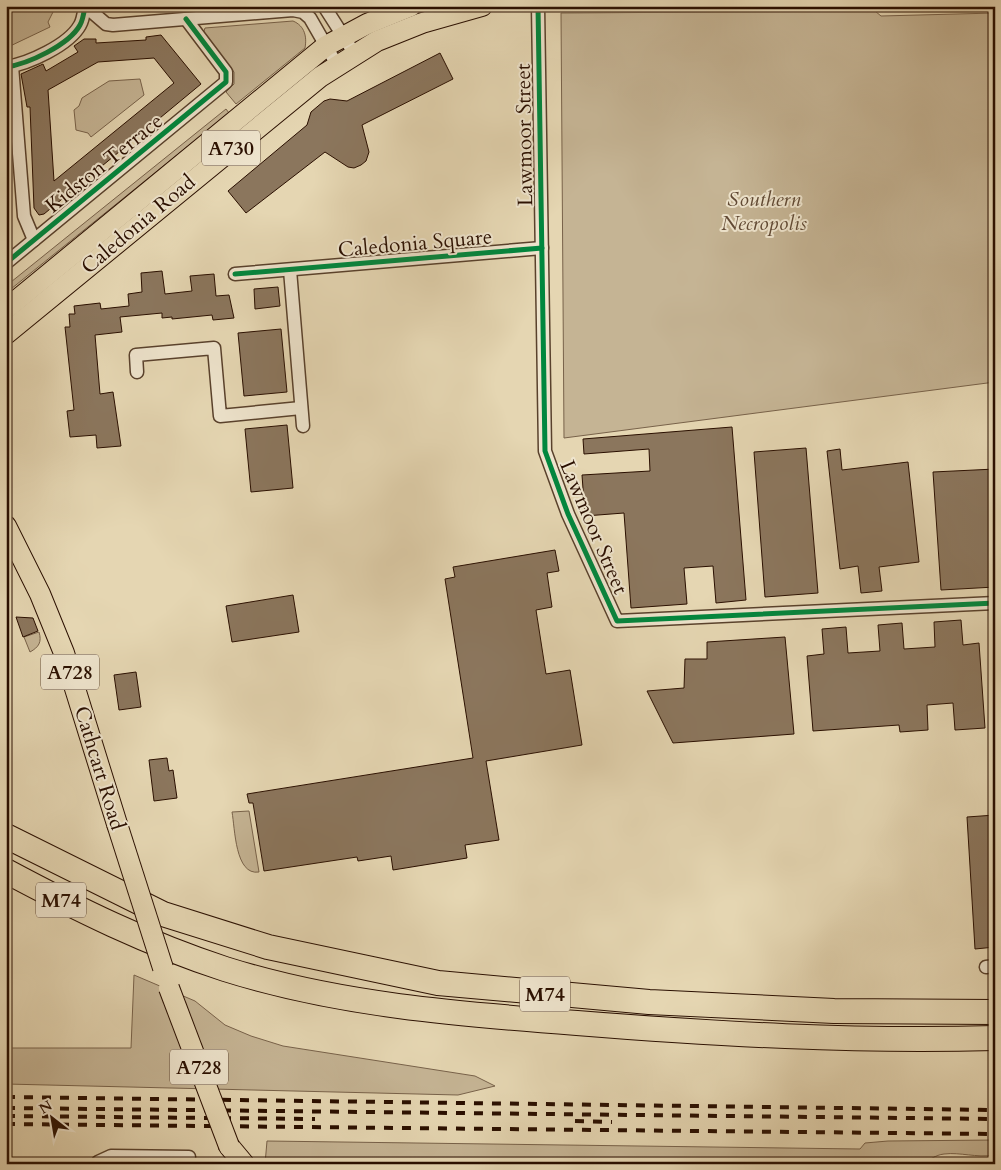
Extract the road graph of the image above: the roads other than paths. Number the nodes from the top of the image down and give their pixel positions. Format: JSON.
{"nodes":[{"id":1,"x":85,"y":6,"type":"edge"},
{"id":2,"x":324,"y":6,"type":"edge"},
{"id":3,"x":411,"y":6,"type":"edge"},
{"id":4,"x":482,"y":6,"type":"edge"},
{"id":5,"x":538,"y":6,"type":"edge"},
{"id":6,"x":186,"y":19,"type":"junction"},
{"id":7,"x":344,"y":36,"type":"junction"},
{"id":8,"x":326,"y":46,"type":"junction"},
{"id":9,"x":354,"y":54,"type":"junction"},
{"id":10,"x":337,"y":65,"type":"junction"},
{"id":11,"x":9,"y":67,"type":"edge"},
{"id":12,"x":34,"y":240,"type":"junction"},
{"id":13,"x":542,"y":248,"type":"junction"},
{"id":14,"x":6,"y":263,"type":"edge"},
{"id":15,"x":290,"y":270,"type":"junction"},
{"id":16,"x":235,"y":274,"type":"dead end"},
{"id":17,"x":6,"y":309,"type":"edge"},
{"id":18,"x":6,"y":334,"type":"edge"},
{"id":19,"x":137,"y":372,"type":"dead end"},
{"id":20,"x":301,"y":408,"type":"junction"},
{"id":21,"x":303,"y":426,"type":"dead end"},
{"id":22,"x":6,"y":526,"type":"edge"},
{"id":23,"x":995,"y":603,"type":"edge"},
{"id":24,"x":6,"y":836,"type":"edge"},
{"id":25,"x":6,"y":871,"type":"edge"},
{"id":26,"x":995,"y":1012,"type":"edge"},
{"id":27,"x":995,"y":1038,"type":"edge"},
{"id":28,"x":233,"y":1155,"type":"edge"},
{"id":29,"x":189,"y":1157,"type":"dead end"},
{"id":30,"x":99,"y":1163,"type":"edge"},
{"id":31,"x":244,"y":1164,"type":"edge"}],
"edges":[{"from":1,"to":6,"type":"street"},
{"from":1,"to":11,"type":"street"},
{"from":2,"to":7,"type":"street"},
{"from":3,"to":7,"type":"main road","name":"Caledonia Road","number":"A730"},
{"from":4,"to":9,"type":"main road","name":"Caledonia Road","number":"A730"},
{"from":5,"to":13,"type":"street","name":"Lawmoor Street"},
{"from":6,"to":8,"type":"street"},
{"from":6,"to":12,"type":"street","name":"Kidston Terrace"},
{"from":7,"to":8,"type":"main road","name":"Caledonia Road","number":"A730"},
{"from":7,"to":9,"type":"street"},
{"from":8,"to":10,"type":"street"},
{"from":8,"to":17,"type":"main road","name":"Caledonia Road","number":"A730"},
{"from":9,"to":10,"type":"main road","name":"Caledonia Road","number":"A730"},
{"from":10,"to":18,"type":"main road","name":"Caledonia Road","number":"A730"},
{"from":11,"to":12,"type":"street"},
{"from":12,"to":14,"type":"street","name":"Kidston Terrace"},
{"from":13,"to":15,"type":"street","name":"Caledonia Square"},
{"from":13,"to":23,"type":"street","name":"Lawmoor Street"},
{"from":15,"to":16,"type":"street","name":"Caledonia Square"},
{"from":15,"to":20,"type":"street"},
{"from":19,"to":20,"type":"street"},
{"from":20,"to":21,"type":"street"},
{"from":22,"to":28,"type":"main road","name":"Cathcart Road","number":"A728","bridge":true},
{"from":24,"to":26,"type":"highway","number":"M74"},
{"from":25,"to":27,"type":"highway","number":"M74"},
{"from":28,"to":31,"type":"main road"},
{"from":29,"to":30,"type":"street"}]}
